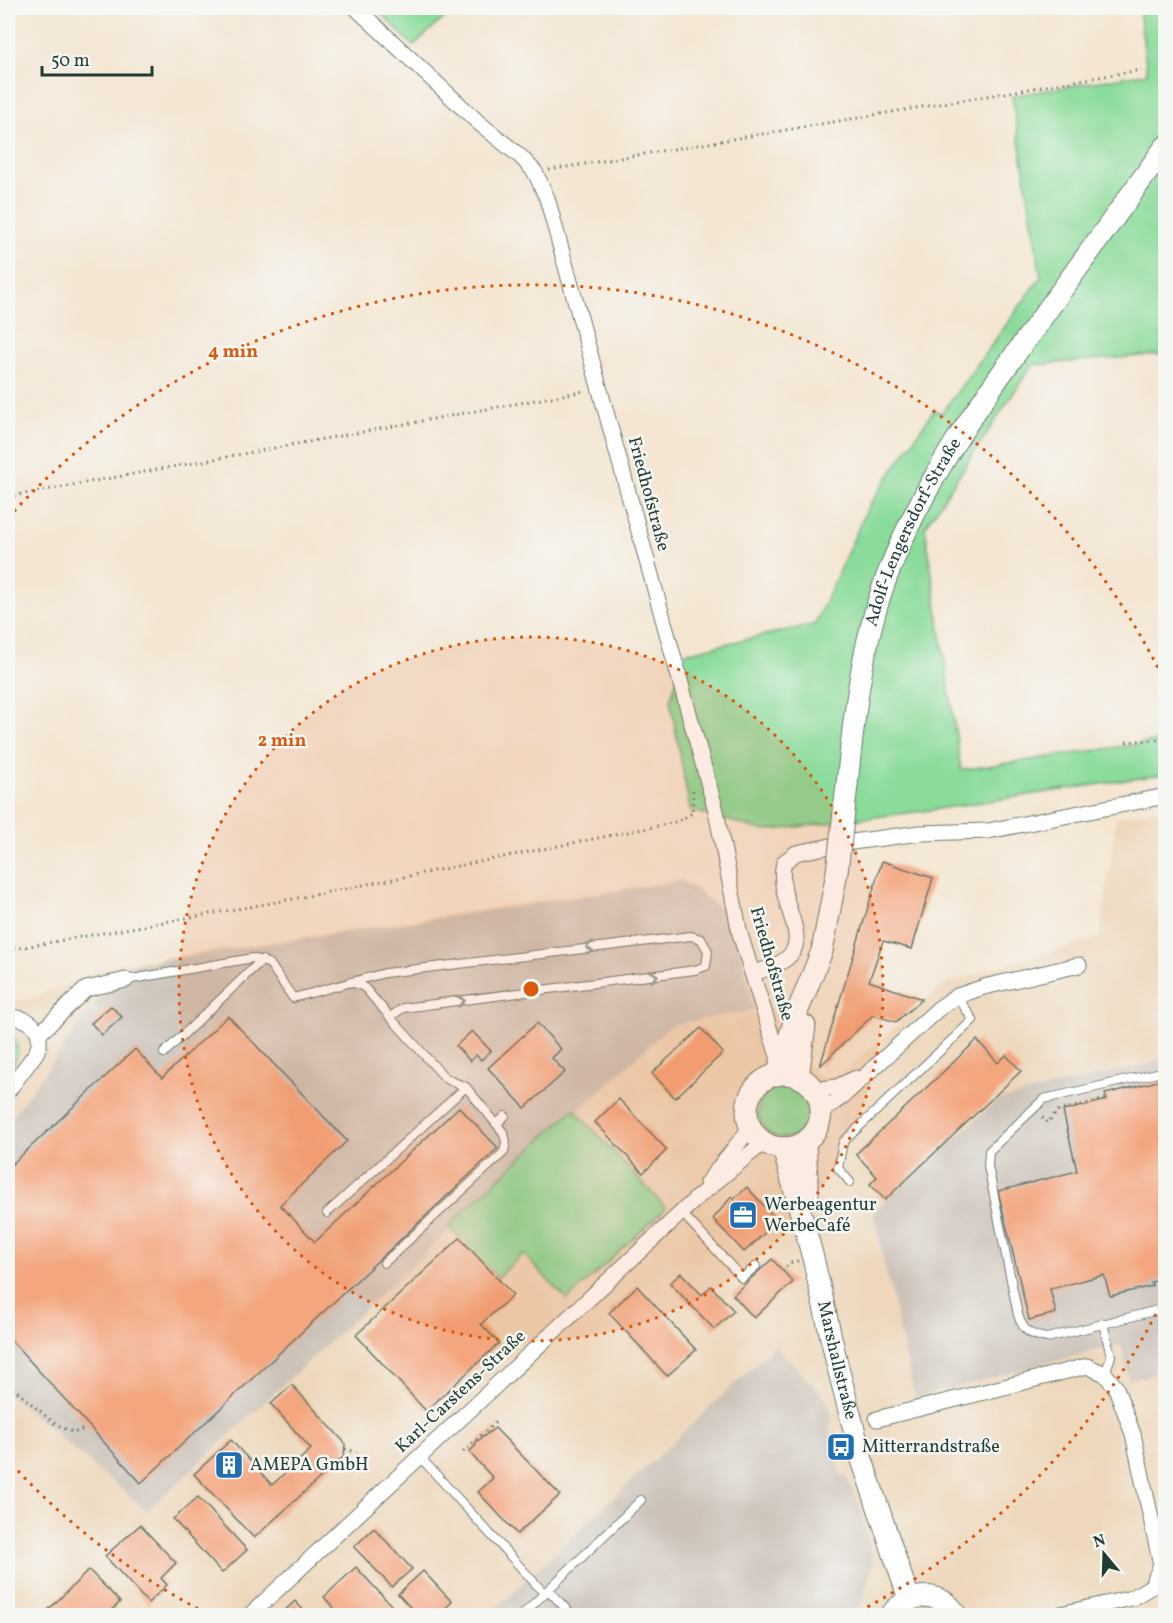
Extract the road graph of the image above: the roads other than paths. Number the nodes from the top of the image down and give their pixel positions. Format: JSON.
{"nodes":[{"id":1,"x":356,"y":8,"type":"edge"},
{"id":2,"x":1166,"y":146,"type":"edge"},
{"id":3,"x":1166,"y":796,"type":"edge"},
{"id":4,"x":262,"y":960,"type":"junction"},
{"id":5,"x":1079,"y":965,"type":"dead end"},
{"id":6,"x":752,"y":973,"type":"junction"},
{"id":7,"x":126,"y":980,"type":"joint"},
{"id":8,"x":351,"y":982,"type":"junction"},
{"id":9,"x":957,"y":996,"type":"junction"},
{"id":10,"x":390,"y":1017,"type":"junction"},
{"id":11,"x":8,"y":1018,"type":"edge"},
{"id":12,"x":39,"y":1034,"type":"junction"},
{"id":13,"x":164,"y":1053,"type":"dead end"},
{"id":14,"x":1166,"y":1071,"type":"edge"},
{"id":15,"x":785,"y":1072,"type":"junction"},
{"id":16,"x":869,"y":1072,"type":"junction"},
{"id":17,"x":466,"y":1087,"type":"junction"},
{"id":18,"x":815,"y":1090,"type":"junction"},
{"id":19,"x":8,"y":1091,"type":"edge"},
{"id":20,"x":821,"y":1112,"type":"junction"},
{"id":21,"x":505,"y":1116,"type":"dead end"},
{"id":22,"x":497,"y":1124,"type":"junction"},
{"id":23,"x":766,"y":1139,"type":"junction"},
{"id":24,"x":805,"y":1142,"type":"junction"},
{"id":25,"x":850,"y":1182,"type":"dead end"},
{"id":26,"x":681,"y":1212,"type":"junction"},
{"id":27,"x":327,"y":1213,"type":"dead end"},
{"id":28,"x":813,"y":1257,"type":"junction"},
{"id":29,"x":384,"y":1263,"type":"dead end"},
{"id":30,"x":756,"y":1266,"type":"dead end"},
{"id":31,"x":1166,"y":1308,"type":"edge"},
{"id":32,"x":1102,"y":1323,"type":"junction"},
{"id":33,"x":1105,"y":1374,"type":"junction"},
{"id":34,"x":877,"y":1419,"type":"dead end"},
{"id":35,"x":420,"y":1457,"type":"junction"},
{"id":36,"x":641,"y":1500,"type":"dead end"},
{"id":37,"x":546,"y":1592,"type":"junction"},
{"id":38,"x":909,"y":1599,"type":"junction"},
{"id":39,"x":249,"y":1616,"type":"edge"},
{"id":40,"x":521,"y":1616,"type":"edge"},
{"id":41,"x":573,"y":1616,"type":"edge"},
{"id":42,"x":890,"y":1616,"type":"edge"},
{"id":43,"x":957,"y":1616,"type":"edge"},
{"id":44,"x":1052,"y":1616,"type":"edge"}],
"edges":[{"from":1,"to":6,"type":"street","name":"Friedhofstraße"},
{"from":2,"to":15,"type":"street","name":"Adolf-Lengersdorf-Straße","bridge":true},
{"from":3,"to":6,"type":"street"},
{"from":4,"to":7,"type":"lane"},
{"from":4,"to":8,"type":"lane"},
{"from":4,"to":13,"type":"lane"},
{"from":5,"to":9,"type":"street"},
{"from":6,"to":15,"type":"street","name":"Friedhofstraße"},
{"from":7,"to":12,"type":"street"},
{"from":8,"to":10,"type":"lane"},
{"from":10,"to":8,"type":"lane","one_way":true},
{"from":9,"to":16,"type":"street"},
{"from":9,"to":25,"type":"lane"},
{"from":10,"to":17,"type":"lane"},
{"from":11,"to":12,"type":"street"},
{"from":12,"to":19,"type":"street"},
{"from":14,"to":32,"type":"lane"},
{"from":15,"to":18,"type":"street"},
{"from":15,"to":23,"type":"street"},
{"from":16,"to":18,"type":"street"},
{"from":16,"to":20,"type":"street"},
{"from":17,"to":22,"type":"lane"},
{"from":17,"to":27,"type":"lane"},
{"from":18,"to":20,"type":"street"},
{"from":20,"to":24,"type":"street"},
{"from":21,"to":22,"type":"lane"},
{"from":22,"to":29,"type":"lane"},
{"from":23,"to":24,"type":"street"},
{"from":23,"to":26,"type":"street","name":"Karl-Carstens-Straße"},
{"from":23,"to":28,"type":"street","name":"Marshallstraße"},
{"from":24,"to":28,"type":"street","name":"Marshallstraße"},
{"from":26,"to":30,"type":"lane"},
{"from":26,"to":35,"type":"street","name":"Karl-Carstens-Straße"},
{"from":28,"to":38,"type":"street","name":"Marshallstraße"},
{"from":31,"to":32,"type":"lane"},
{"from":32,"to":33,"type":"lane"},
{"from":33,"to":34,"type":"street"},
{"from":33,"to":44,"type":"street"},
{"from":35,"to":37,"type":"lane"},
{"from":35,"to":39,"type":"street","name":"Karl-Carstens-Straße"},
{"from":36,"to":37,"type":"lane"},
{"from":37,"to":40,"type":"lane"},
{"from":37,"to":41,"type":"lane"},
{"from":38,"to":42,"type":"street"},
{"from":38,"to":43,"type":"street"}]}
